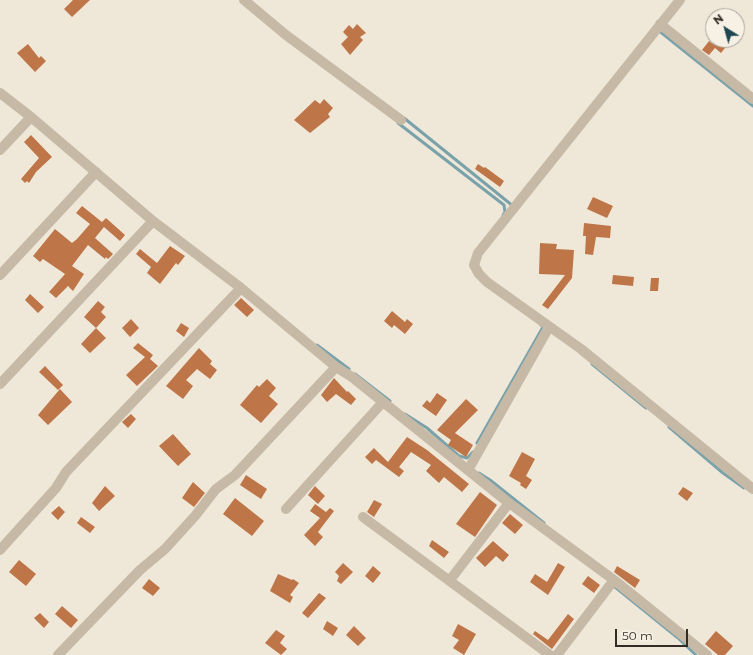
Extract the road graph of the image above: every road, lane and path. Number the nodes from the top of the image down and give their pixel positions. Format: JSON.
{"nodes":[{"id":1,"x":244,"y":0,"type":"edge"},
{"id":2,"x":680,"y":0,"type":"edge"},
{"id":3,"x":660,"y":24,"type":"junction"},
{"id":4,"x":0,"y":93,"type":"edge"},
{"id":5,"x":753,"y":99,"type":"edge"},
{"id":6,"x":31,"y":117,"type":"junction"},
{"id":7,"x":401,"y":120,"type":"dead end"},
{"id":8,"x":0,"y":150,"type":"edge"},
{"id":9,"x":96,"y":172,"type":"junction"},
{"id":10,"x":153,"y":221,"type":"junction"},
{"id":11,"x":0,"y":274,"type":"edge"},
{"id":12,"x":241,"y":288,"type":"junction"},
{"id":13,"x":549,"y":327,"type":"junction"},
{"id":14,"x":336,"y":367,"type":"junction"},
{"id":15,"x":0,"y":384,"type":"edge"},
{"id":16,"x":383,"y":402,"type":"junction"},
{"id":17,"x":468,"y":470,"type":"junction"},
{"id":18,"x":753,"y":489,"type":"edge"},
{"id":19,"x":508,"y":503,"type":"junction"},
{"id":20,"x":286,"y":509,"type":"dead end"},
{"id":21,"x":363,"y":517,"type":"dead end"},
{"id":22,"x":0,"y":550,"type":"edge"},
{"id":23,"x":450,"y":580,"type":"junction"},
{"id":24,"x":614,"y":580,"type":"junction"},
{"id":25,"x":58,"y":655,"type":"edge"},
{"id":26,"x":550,"y":655,"type":"edge"},
{"id":27,"x":557,"y":655,"type":"edge"},
{"id":28,"x":707,"y":655,"type":"edge"}],
"edges":[{"from":1,"to":7,"type":"street"},
{"from":2,"to":3,"type":"street"},
{"from":3,"to":5,"type":"street"},
{"from":3,"to":13,"type":"street"},
{"from":4,"to":6,"type":"street"},
{"from":6,"to":8,"type":"street"},
{"from":6,"to":9,"type":"street"},
{"from":9,"to":10,"type":"street"},
{"from":9,"to":11,"type":"street"},
{"from":10,"to":12,"type":"street"},
{"from":10,"to":15,"type":"street"},
{"from":12,"to":14,"type":"street"},
{"from":12,"to":22,"type":"street"},
{"from":13,"to":17,"type":"street"},
{"from":13,"to":18,"type":"street"},
{"from":14,"to":16,"type":"street"},
{"from":14,"to":25,"type":"street"},
{"from":16,"to":17,"type":"street"},
{"from":16,"to":20,"type":"street"},
{"from":17,"to":19,"type":"street"},
{"from":19,"to":23,"type":"street"},
{"from":19,"to":24,"type":"street"},
{"from":21,"to":23,"type":"street"},
{"from":23,"to":26,"type":"street"},
{"from":24,"to":27,"type":"street"},
{"from":24,"to":28,"type":"street"}]}
